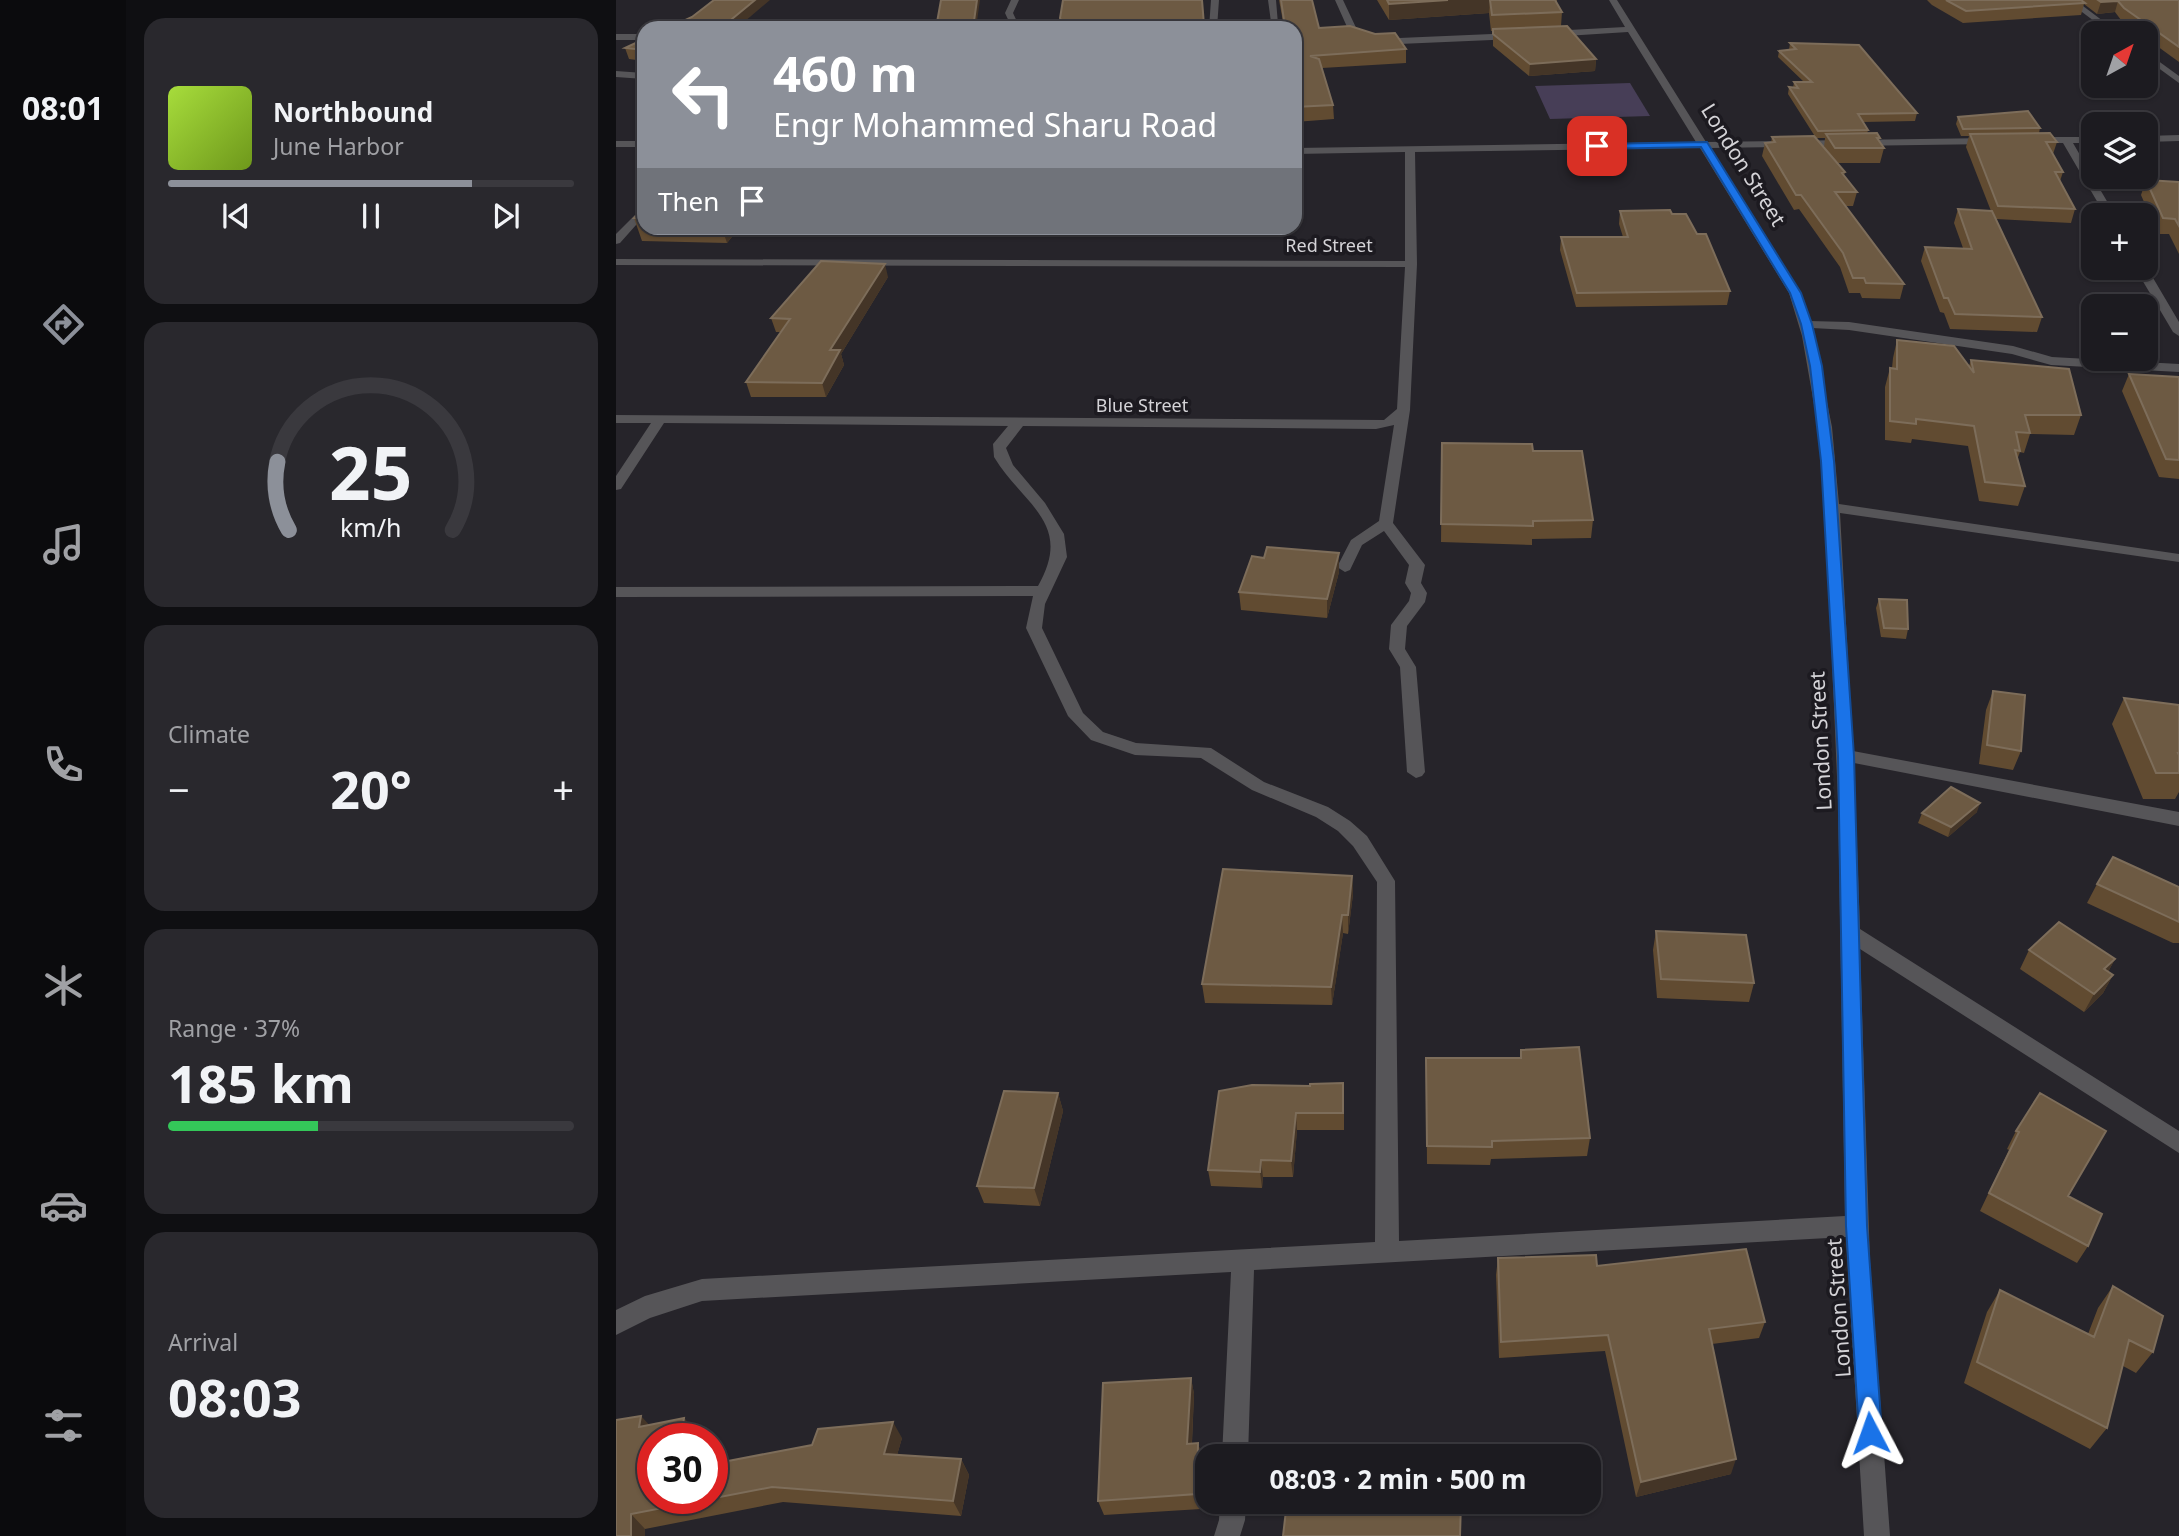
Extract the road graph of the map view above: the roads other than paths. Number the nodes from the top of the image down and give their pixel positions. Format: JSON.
{"nodes":[{"id":1,"x":1015,"y":0,"type":"edge"},
{"id":2,"x":1215,"y":0,"type":"edge"},
{"id":3,"x":1272,"y":0,"type":"edge"},
{"id":4,"x":1339,"y":0,"type":"edge"},
{"id":5,"x":1613,"y":0,"type":"edge"},
{"id":6,"x":2070,"y":0,"type":"edge"},
{"id":7,"x":1013,"y":21,"type":"edge"},
{"id":8,"x":1214,"y":21,"type":"edge"},
{"id":9,"x":1275,"y":21,"type":"edge"},
{"id":10,"x":2099,"y":21,"type":"edge"},
{"id":11,"x":1631,"y":29,"type":"junction"},
{"id":12,"x":1538,"y":34,"type":"edge"},
{"id":13,"x":1525,"y":35,"type":"edge"},
{"id":14,"x":616,"y":37,"type":"edge"},
{"id":15,"x":637,"y":37,"type":"edge"},
{"id":16,"x":2158,"y":64,"type":"edge"},
{"id":17,"x":616,"y":74,"type":"edge"},
{"id":18,"x":637,"y":76,"type":"edge"},
{"id":19,"x":2179,"y":80,"type":"edge"},
{"id":20,"x":2179,"y":138,"type":"edge"},
{"id":21,"x":2158,"y":139,"type":"edge"},
{"id":22,"x":2066,"y":140,"type":"junction"},
{"id":23,"x":2081,"y":140,"type":"edge"},
{"id":24,"x":2000,"y":141,"type":"edge"},
{"id":25,"x":2026,"y":141,"type":"edge"},
{"id":26,"x":616,"y":144,"type":"edge"},
{"id":27,"x":637,"y":144,"type":"edge"},
{"id":28,"x":1704,"y":144,"type":"junction"},
{"id":29,"x":1410,"y":150,"type":"junction"},
{"id":30,"x":1302,"y":151,"type":"edge"},
{"id":31,"x":2103,"y":203,"type":"edge"},
{"id":32,"x":637,"y":217,"type":"edge"},
{"id":33,"x":616,"y":241,"type":"edge"},
{"id":34,"x":616,"y":261,"type":"edge"},
{"id":35,"x":1411,"y":264,"type":"junction"},
{"id":36,"x":2148,"y":280,"type":"edge"},
{"id":37,"x":1807,"y":324,"type":"junction"},
{"id":38,"x":2179,"y":332,"type":"edge"},
{"id":39,"x":2179,"y":368,"type":"edge"},
{"id":40,"x":1403,"y":410,"type":"junction"},
{"id":41,"x":616,"y":419,"type":"edge"},
{"id":42,"x":660,"y":420,"type":"junction"},
{"id":43,"x":1019,"y":423,"type":"junction"},
{"id":44,"x":616,"y":486,"type":"edge"},
{"id":45,"x":1831,"y":507,"type":"junction"},
{"id":46,"x":1386,"y":523,"type":"junction"},
{"id":47,"x":2179,"y":558,"type":"edge"},
{"id":48,"x":1345,"y":567,"type":"dead end"},
{"id":49,"x":1041,"y":591,"type":"junction"},
{"id":50,"x":616,"y":592,"type":"edge"},
{"id":51,"x":1846,"y":756,"type":"junction"},
{"id":52,"x":1416,"y":772,"type":"dead end"},
{"id":53,"x":2179,"y":819,"type":"edge"},
{"id":54,"x":1850,"y":932,"type":"junction"},
{"id":55,"x":2179,"y":1143,"type":"edge"},
{"id":56,"x":1857,"y":1226,"type":"junction"},
{"id":57,"x":1387,"y":1251,"type":"junction"},
{"id":58,"x":1243,"y":1260,"type":"junction"},
{"id":59,"x":616,"y":1323,"type":"edge"},
{"id":60,"x":1235,"y":1444,"type":"edge"},
{"id":61,"x":1232,"y":1514,"type":"edge"},
{"id":62,"x":1227,"y":1536,"type":"edge"},
{"id":63,"x":1877,"y":1536,"type":"edge"}],
"edges":[{"from":1,"to":7,"type":"street"},
{"from":2,"to":8,"type":"street"},
{"from":3,"to":9,"type":"street"},
{"from":4,"to":13,"type":"street"},
{"from":5,"to":11,"type":"street","name":"London Street"},
{"from":6,"to":10,"type":"street"},
{"from":11,"to":12,"type":"street"},
{"from":11,"to":28,"type":"street","name":"London Street"},
{"from":14,"to":15,"type":"street"},
{"from":16,"to":19,"type":"street"},
{"from":17,"to":18,"type":"street"},
{"from":20,"to":21,"type":"street"},
{"from":22,"to":23,"type":"street"},
{"from":22,"to":25,"type":"street"},
{"from":22,"to":31,"type":"street"},
{"from":24,"to":28,"type":"street"},
{"from":26,"to":27,"type":"street"},
{"from":28,"to":29,"type":"street"},
{"from":28,"to":37,"type":"street","name":"London Street"},
{"from":29,"to":30,"type":"street"},
{"from":29,"to":35,"type":"street"},
{"from":32,"to":33,"type":"street"},
{"from":34,"to":35,"type":"street","name":"Red Street"},
{"from":35,"to":40,"type":"street"},
{"from":36,"to":38,"type":"street"},
{"from":37,"to":39,"type":"street"},
{"from":37,"to":45,"type":"street","name":"London Street"},
{"from":40,"to":43,"type":"street","name":"Blue Street"},
{"from":40,"to":46,"type":"street"},
{"from":41,"to":42,"type":"street","name":"Blue Street"},
{"from":42,"to":43,"type":"street","name":"Blue Street"},
{"from":42,"to":44,"type":"street"},
{"from":43,"to":49,"type":"street"},
{"from":45,"to":47,"type":"street"},
{"from":45,"to":51,"type":"street","name":"London Street"},
{"from":46,"to":48,"type":"street"},
{"from":46,"to":52,"type":"street"},
{"from":49,"to":50,"type":"street"},
{"from":49,"to":57,"type":"street"},
{"from":51,"to":53,"type":"street"},
{"from":51,"to":54,"type":"street","name":"London Street"},
{"from":54,"to":55,"type":"street"},
{"from":54,"to":56,"type":"street","name":"London Street"},
{"from":56,"to":57,"type":"street"},
{"from":56,"to":63,"type":"street","name":"London Street"},
{"from":57,"to":58,"type":"street"},
{"from":58,"to":59,"type":"street"},
{"from":58,"to":60,"type":"street"},
{"from":61,"to":62,"type":"street"}]}
